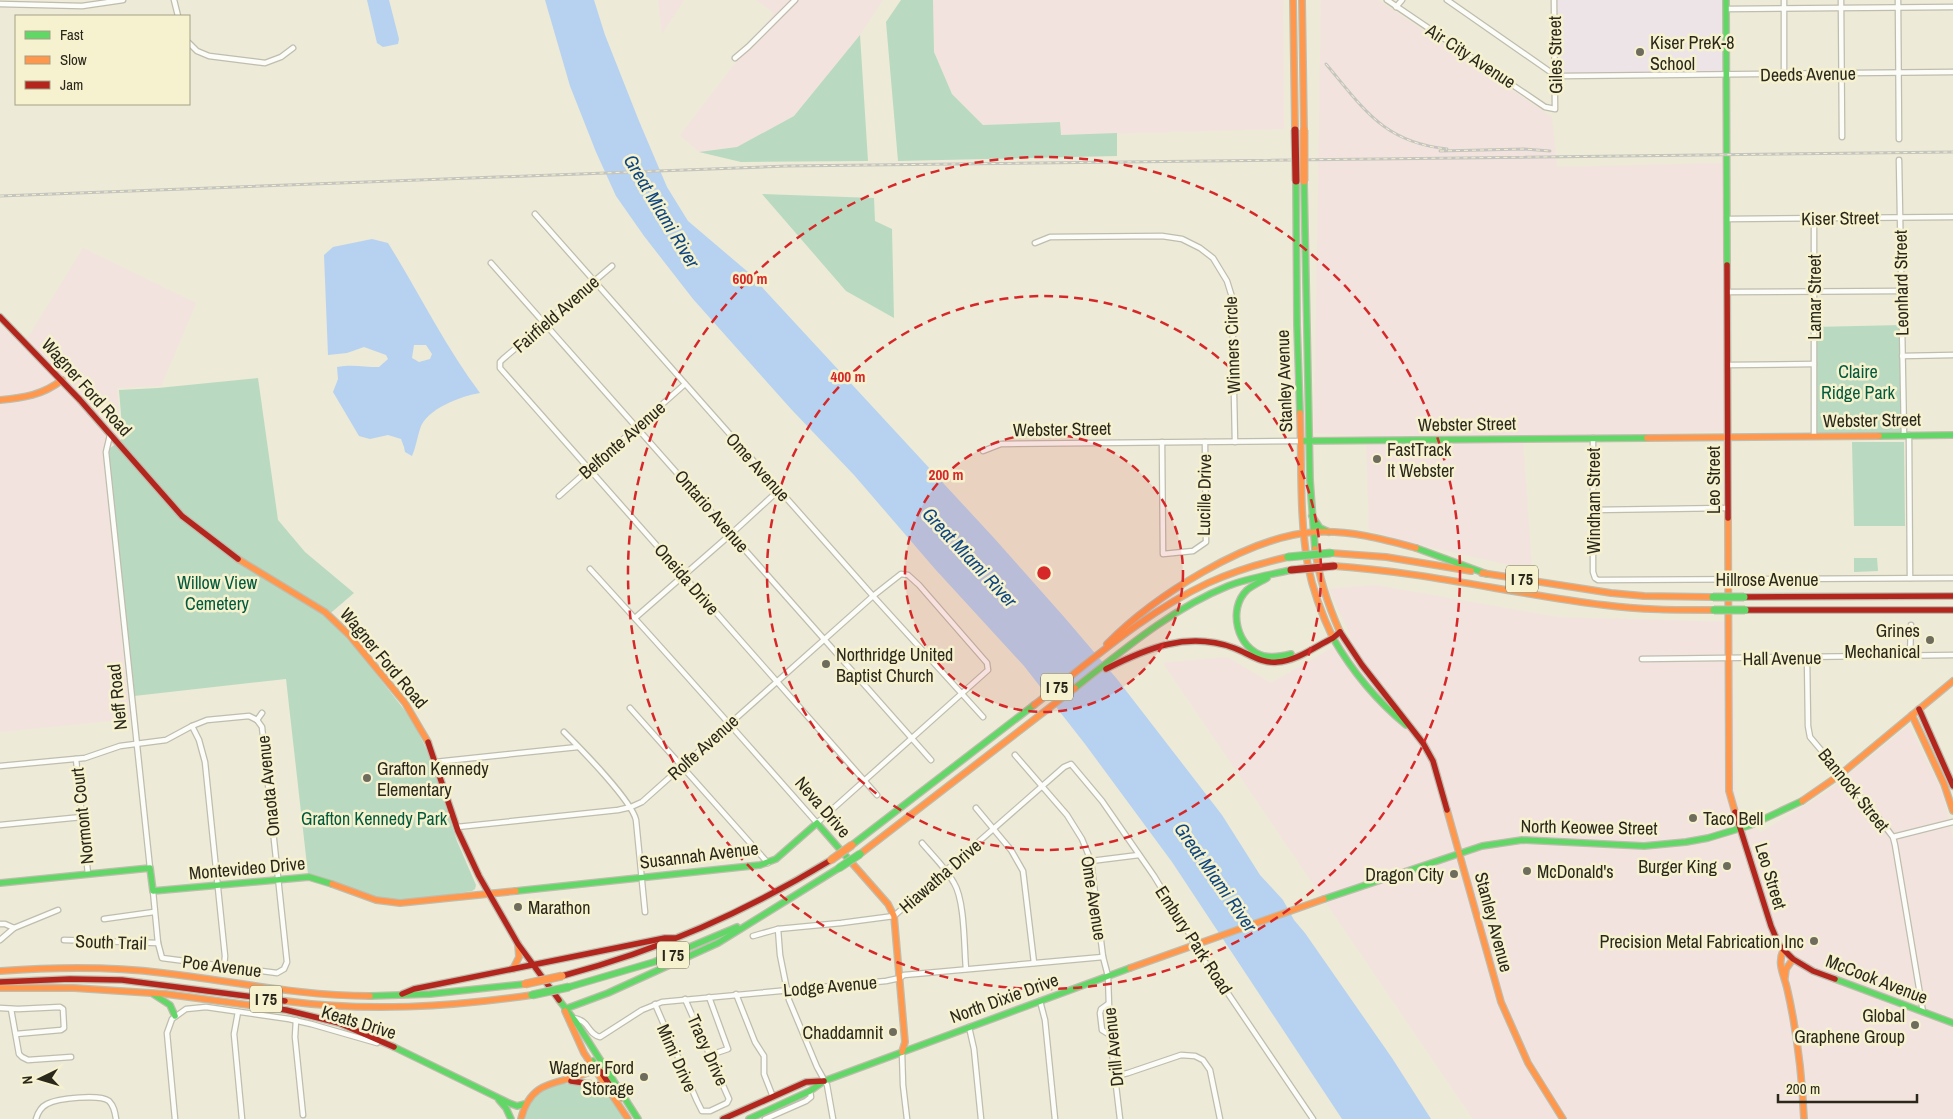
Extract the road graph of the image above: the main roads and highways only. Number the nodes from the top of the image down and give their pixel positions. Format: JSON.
{"nodes":[{"id":1,"x":1294,"y":0,"type":"edge"},
{"id":2,"x":1302,"y":0,"type":"edge"},
{"id":3,"x":1726,"y":0,"type":"edge"},
{"id":4,"x":0,"y":317,"type":"edge"},
{"id":5,"x":62,"y":380,"type":"junction"},
{"id":6,"x":0,"y":400,"type":"edge"},
{"id":7,"x":1953,"y":434,"type":"edge"},
{"id":8,"x":1728,"y":437,"type":"junction"},
{"id":9,"x":1301,"y":441,"type":"junction"},
{"id":10,"x":1310,"y":441,"type":"junction"},
{"id":11,"x":1312,"y":516,"type":"junction"},
{"id":12,"x":1313,"y":533,"type":"junction"},
{"id":13,"x":1330,"y":533,"type":"junction"},
{"id":14,"x":1304,"y":534,"type":"junction"},
{"id":15,"x":1279,"y":572,"type":"junction"},
{"id":16,"x":1487,"y":574,"type":"junction"},
{"id":17,"x":1953,"y":596,"type":"edge"},
{"id":18,"x":1953,"y":610,"type":"edge"},
{"id":19,"x":1340,"y":632,"type":"junction"},
{"id":20,"x":1332,"y":636,"type":"junction"},
{"id":21,"x":1118,"y":637,"type":"junction"},
{"id":22,"x":1090,"y":676,"type":"junction"},
{"id":23,"x":1953,"y":681,"type":"edge"},
{"id":24,"x":1919,"y":709,"type":"junction"},
{"id":25,"x":1912,"y":715,"type":"junction"},
{"id":26,"x":1409,"y":727,"type":"junction"},
{"id":27,"x":1953,"y":786,"type":"edge"},
{"id":28,"x":1953,"y":812,"type":"edge"},
{"id":29,"x":817,"y":823,"type":"joint"},
{"id":30,"x":1741,"y":828,"type":"junction"},
{"id":31,"x":1460,"y":853,"type":"junction"},
{"id":32,"x":0,"y":883,"type":"edge"},
{"id":33,"x":152,"y":892,"type":"joint"},
{"id":34,"x":490,"y":894,"type":"junction"},
{"id":35,"x":772,"y":910,"type":"junction"},
{"id":36,"x":681,"y":937,"type":"junction"},
{"id":37,"x":518,"y":944,"type":"junction"},
{"id":38,"x":1194,"y":944,"type":"joint"},
{"id":39,"x":1783,"y":951,"type":"junction"},
{"id":40,"x":1793,"y":959,"type":"junction"},
{"id":41,"x":533,"y":964,"type":"junction"},
{"id":42,"x":513,"y":969,"type":"junction"},
{"id":43,"x":0,"y":971,"type":"edge"},
{"id":44,"x":1786,"y":981,"type":"junction"},
{"id":45,"x":0,"y":982,"type":"edge"},
{"id":46,"x":0,"y":988,"type":"edge"},
{"id":47,"x":149,"y":992,"type":"junction"},
{"id":48,"x":395,"y":996,"type":"junction"},
{"id":49,"x":565,"y":1009,"type":"junction"},
{"id":50,"x":175,"y":1016,"type":"road end"},
{"id":51,"x":1953,"y":1023,"type":"edge"},
{"id":52,"x":580,"y":1028,"type":"junction"},
{"id":53,"x":902,"y":1052,"type":"junction"},
{"id":54,"x":595,"y":1065,"type":"junction"},
{"id":55,"x":566,"y":1080,"type":"junction"},
{"id":56,"x":824,"y":1081,"type":"junction"},
{"id":57,"x":609,"y":1091,"type":"junction"},
{"id":58,"x":498,"y":1098,"type":"junction"},
{"id":59,"x":525,"y":1104,"type":"junction"},
{"id":60,"x":628,"y":1104,"type":"junction"},
{"id":61,"x":511,"y":1119,"type":"edge"},
{"id":62,"x":521,"y":1119,"type":"edge"},
{"id":63,"x":628,"y":1119,"type":"edge"},
{"id":64,"x":638,"y":1119,"type":"edge"},
{"id":65,"x":723,"y":1119,"type":"edge"},
{"id":66,"x":749,"y":1119,"type":"edge"},
{"id":67,"x":1563,"y":1119,"type":"edge"},
{"id":68,"x":1804,"y":1119,"type":"edge"}],
"edges":[{"from":1,"to":9,"type":"main road","name":"Stanley Avenue","bridge":true},
{"from":2,"to":10,"type":"main road","name":"Stanley Avenue","bridge":true},
{"from":3,"to":8,"type":"main road","name":"Leo Street"},
{"from":4,"to":5,"type":"main road","name":"Wagner Ford Road"},
{"from":5,"to":6,"type":"main road"},
{"from":5,"to":34,"type":"main road","name":"Wagner Ford Road"},
{"from":7,"to":8,"type":"main road","name":"Webster Street"},
{"from":8,"to":10,"type":"main road","name":"Webster Street"},
{"from":8,"to":30,"type":"main road","name":"Leo Street"},
{"from":9,"to":10,"type":"main road","name":"Webster Street"},
{"from":9,"to":14,"type":"main road","name":"Stanley Avenue"},
{"from":10,"to":11,"type":"main road","name":"Stanley Avenue"},
{"from":11,"to":12,"type":"main road","name":"Stanley Avenue"},
{"from":11,"to":13,"type":"main road"},
{"from":12,"to":13,"type":"main road"},
{"from":12,"to":14,"type":"main road"},
{"from":12,"to":19,"type":"main road","name":"Stanley Avenue"},
{"from":13,"to":16,"type":"main road"},
{"from":14,"to":20,"type":"main road","name":"Stanley Avenue"},
{"from":14,"to":21,"type":"main road"},
{"from":15,"to":18,"type":"main road","number":"I 75","bridge":true},
{"from":15,"to":20,"type":"main road"},
{"from":15,"to":22,"type":"main road","number":"I 75"},
{"from":16,"to":17,"type":"main road","number":"I 75","bridge":true},
{"from":16,"to":21,"type":"main road","number":"I 75","bridge":true},
{"from":19,"to":20,"type":"main road"},
{"from":19,"to":26,"type":"main road","name":"Stanley Avenue"},
{"from":20,"to":22,"type":"main road"},
{"from":20,"to":26,"type":"main road","name":"Stanley Avenue"},
{"from":21,"to":36,"type":"main road","number":"I 75","bridge":true},
{"from":22,"to":35,"type":"main road","number":"I 75","bridge":true},
{"from":23,"to":24,"type":"main road","name":"North Keowee Street"},
{"from":24,"to":25,"type":"main road","name":"North Keowee Street"},
{"from":24,"to":27,"type":"main road"},
{"from":25,"to":28,"type":"main road"},
{"from":25,"to":30,"type":"main road","name":"North Keowee Street"},
{"from":26,"to":31,"type":"main road","name":"Stanley Avenue"},
{"from":29,"to":34,"type":"main road","name":"Susannah Avenue"},
{"from":29,"to":53,"type":"main road","name":"Neva Drive"},
{"from":30,"to":31,"type":"main road","name":"North Keowee Street"},
{"from":30,"to":39,"type":"main road","name":"Leo Street"},
{"from":31,"to":38,"type":"main road","name":"North Keowee Street"},
{"from":31,"to":67,"type":"main road","name":"Stanley Avenue"},
{"from":32,"to":33,"type":"main road","name":"Neff Road"},
{"from":33,"to":34,"type":"main road","name":"Montevideo Drive"},
{"from":34,"to":37,"type":"main road","name":"Wagner Ford Road"},
{"from":35,"to":45,"type":"main road","number":"I 75","bridge":true},
{"from":35,"to":49,"type":"main road"},
{"from":36,"to":41,"type":"main road"},
{"from":36,"to":48,"type":"main road","number":"I 75","bridge":true},
{"from":37,"to":41,"type":"main road","name":"Wagner Ford Road"},
{"from":37,"to":42,"type":"main road"},
{"from":38,"to":53,"type":"main road","name":"North Dixie Drive"},
{"from":39,"to":40,"type":"main road","name":"Leo Street"},
{"from":39,"to":44,"type":"main road","name":"Leo Street"},
{"from":40,"to":44,"type":"main road","name":"Leo Street"},
{"from":40,"to":51,"type":"main road","name":"McCook Avenue"},
{"from":41,"to":42,"type":"main road"},
{"from":41,"to":49,"type":"main road","name":"Wagner Ford Road"},
{"from":42,"to":48,"type":"main road"},
{"from":43,"to":48,"type":"main road","number":"I 75"},
{"from":44,"to":68,"type":"main road","name":"Leo Street"},
{"from":46,"to":47,"type":"main road"},
{"from":47,"to":50,"type":"main road"},
{"from":47,"to":58,"type":"main road","name":"Keats Drive"},
{"from":49,"to":52,"type":"main road","name":"Wagner Ford Road"},
{"from":49,"to":54,"type":"main road","name":"Wagner Ford Road"},
{"from":52,"to":54,"type":"main road"},
{"from":52,"to":60,"type":"main road","name":"Wagner Ford Road"},
{"from":53,"to":56,"type":"main road","name":"North Dixie Drive"},
{"from":54,"to":55,"type":"main road"},
{"from":54,"to":57,"type":"main road","name":"Wagner Ford Road"},
{"from":54,"to":60,"type":"main road"},
{"from":55,"to":57,"type":"main road"},
{"from":55,"to":59,"type":"main road"},
{"from":56,"to":65,"type":"main road","name":"North Dixie Drive"},
{"from":56,"to":66,"type":"main road","name":"North Dixie Drive"},
{"from":57,"to":63,"type":"main road","name":"Wagner Ford Road"},
{"from":58,"to":59,"type":"main road","name":"Keats Drive"},
{"from":58,"to":61,"type":"main road"},
{"from":59,"to":62,"type":"main road"},
{"from":60,"to":64,"type":"main road","name":"Wagner Ford Road"}]}
